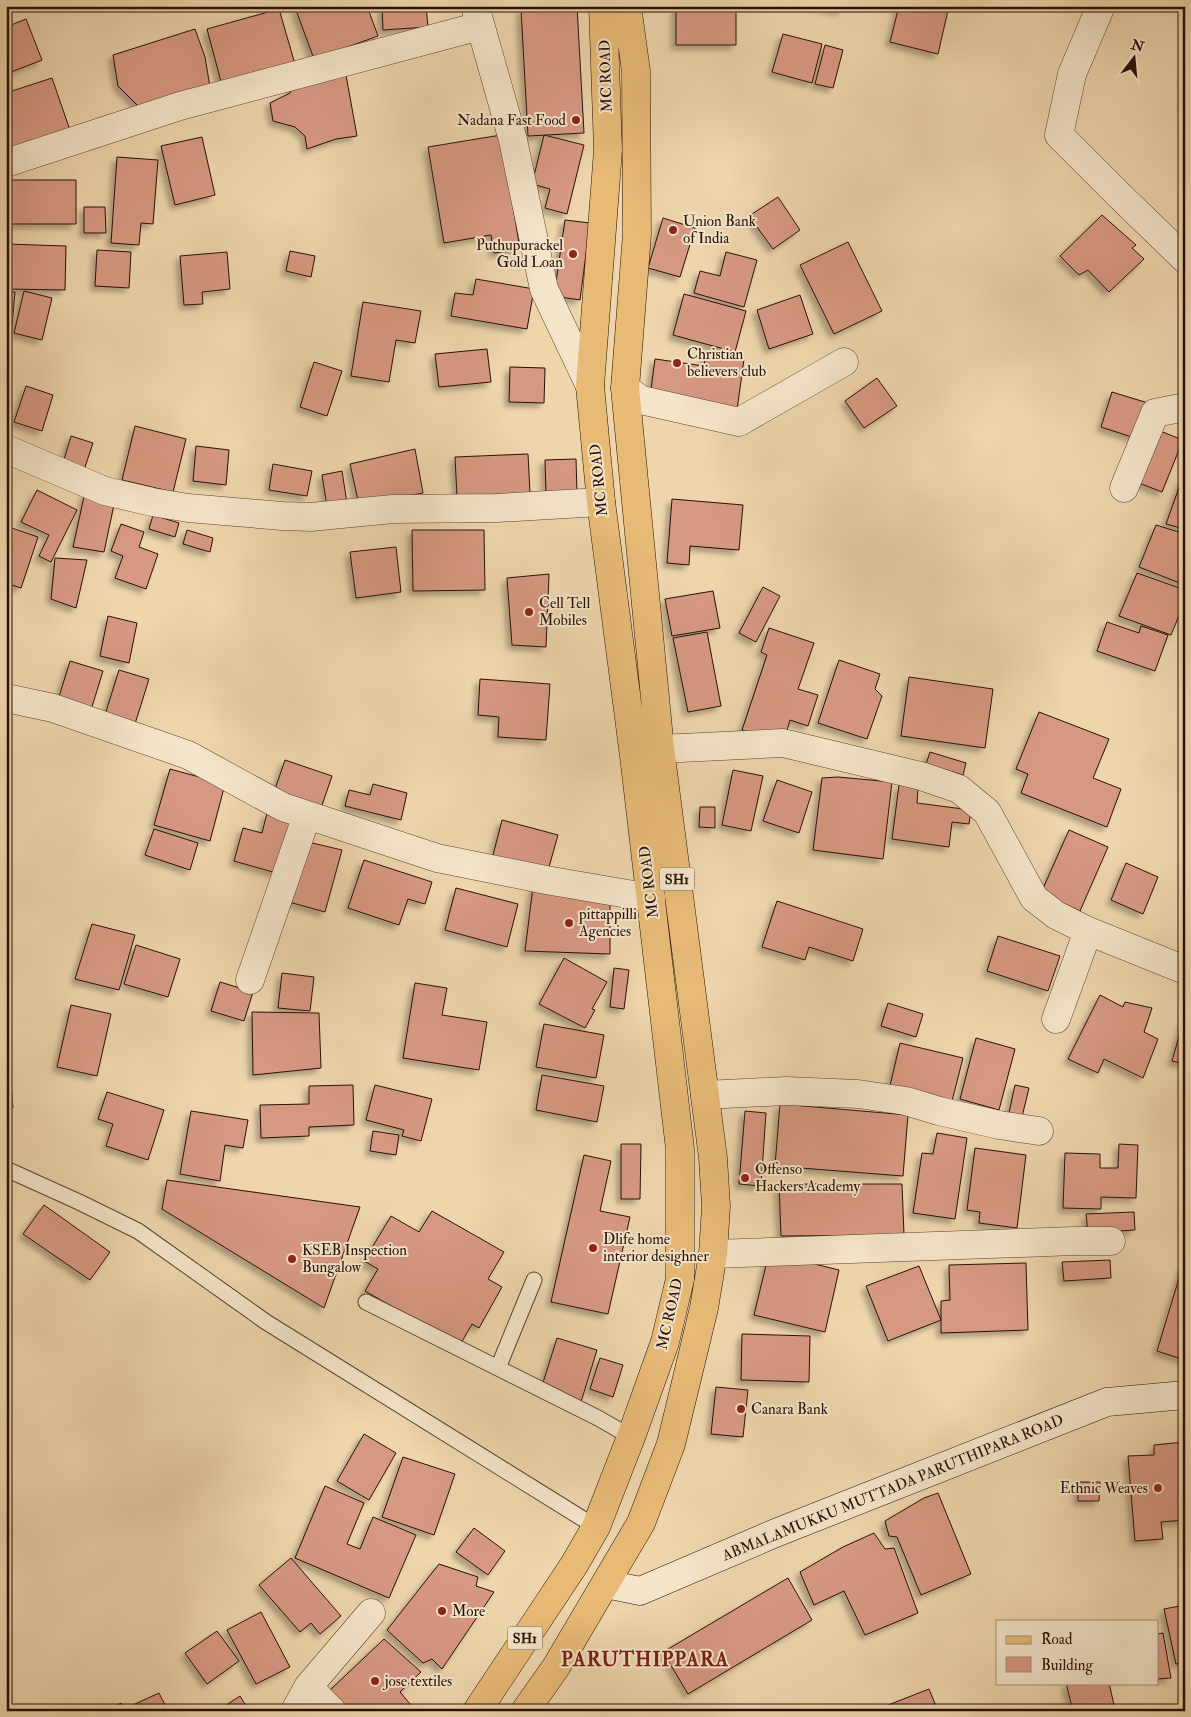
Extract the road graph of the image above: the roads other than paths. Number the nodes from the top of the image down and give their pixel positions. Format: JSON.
{"nodes":[{"id":1,"x":603,"y":6,"type":"edge"},
{"id":2,"x":626,"y":6,"type":"edge"},
{"id":3,"x":1100,"y":6,"type":"edge"},
{"id":4,"x":477,"y":16,"type":"edge"},
{"id":5,"x":6,"y":163,"type":"edge"},
{"id":6,"x":1185,"y":260,"type":"edge"},
{"id":7,"x":844,"y":362,"type":"dead end"},
{"id":8,"x":590,"y":386,"type":"junction"},
{"id":9,"x":625,"y":388,"type":"junction"},
{"id":10,"x":1185,"y":407,"type":"edge"},
{"id":11,"x":6,"y":449,"type":"edge"},
{"id":12,"x":1124,"y":488,"type":"dead end"},
{"id":13,"x":601,"y":502,"type":"junction"},
{"id":14,"x":6,"y":698,"type":"edge"},
{"id":15,"x":660,"y":748,"type":"junction"},
{"id":16,"x":307,"y":815,"type":"junction"},
{"id":17,"x":651,"y":898,"type":"junction"},
{"id":18,"x":1088,"y":931,"type":"junction"},
{"id":19,"x":1185,"y":970,"type":"edge"},
{"id":20,"x":250,"y":980,"type":"dead end"},
{"id":21,"x":1056,"y":1019,"type":"dead end"},
{"id":22,"x":705,"y":1095,"type":"junction"},
{"id":23,"x":1039,"y":1131,"type":"dead end"},
{"id":24,"x":6,"y":1169,"type":"edge"},
{"id":25,"x":1111,"y":1241,"type":"dead end"},
{"id":26,"x":713,"y":1254,"type":"junction"},
{"id":27,"x":534,"y":1280,"type":"dead end"},
{"id":28,"x":366,"y":1302,"type":"dead end"},
{"id":29,"x":498,"y":1368,"type":"junction"},
{"id":30,"x":1185,"y":1395,"type":"edge"},
{"id":31,"x":631,"y":1437,"type":"junction"},
{"id":32,"x":596,"y":1527,"type":"junction"},
{"id":33,"x":574,"y":1565,"type":"junction"},
{"id":34,"x":606,"y":1584,"type":"junction"},
{"id":35,"x":371,"y":1613,"type":"dead end"},
{"id":36,"x":302,"y":1699,"type":"edge"},
{"id":37,"x":332,"y":1711,"type":"edge"},
{"id":38,"x":477,"y":1711,"type":"edge"},
{"id":39,"x":525,"y":1711,"type":"edge"}],
"edges":[{"from":1,"to":8,"type":"main road","name":"MC ROAD","number":"SH1"},
{"from":2,"to":9,"type":"main road","name":"MC ROAD","number":"SH1"},
{"from":3,"to":6,"type":"street"},
{"from":4,"to":5,"type":"street"},
{"from":4,"to":8,"type":"street"},
{"from":7,"to":9,"type":"street"},
{"from":8,"to":9,"type":"main road"},
{"from":8,"to":13,"type":"main road","name":"MC ROAD","number":"SH1"},
{"from":9,"to":15,"type":"main road","name":"MC ROAD","number":"SH1"},
{"from":10,"to":12,"type":"street"},
{"from":11,"to":13,"type":"street"},
{"from":13,"to":17,"type":"main road","name":"MC ROAD","number":"SH1"},
{"from":14,"to":16,"type":"street"},
{"from":15,"to":18,"type":"street"},
{"from":15,"to":22,"type":"main road","name":"MC ROAD","number":"SH1"},
{"from":16,"to":17,"type":"street"},
{"from":16,"to":20,"type":"street"},
{"from":17,"to":31,"type":"main road","name":"MC ROAD","number":"SH1"},
{"from":18,"to":19,"type":"street"},
{"from":18,"to":21,"type":"street"},
{"from":22,"to":23,"type":"street"},
{"from":22,"to":26,"type":"main road","name":"MC ROAD","number":"SH1"},
{"from":24,"to":32,"type":"lane"},
{"from":25,"to":26,"type":"street"},
{"from":26,"to":34,"type":"main road","name":"MC ROAD","number":"SH1"},
{"from":27,"to":29,"type":"lane"},
{"from":28,"to":29,"type":"lane"},
{"from":29,"to":31,"type":"lane"},
{"from":30,"to":34,"type":"street","name":"ABMALAMUKKU MUTTADA PARUTHIPARA ROAD"},
{"from":31,"to":32,"type":"main road","name":"MC ROAD","number":"SH1"},
{"from":32,"to":33,"type":"main road","name":"MC ROAD","number":"SH1"},
{"from":33,"to":34,"type":"main road"},
{"from":33,"to":38,"type":"main road","name":"MC ROAD","number":"SH1"},
{"from":34,"to":39,"type":"main road","name":"MC ROAD","number":"SH1"},
{"from":35,"to":36,"type":"street"},
{"from":36,"to":37,"type":"street"}]}
